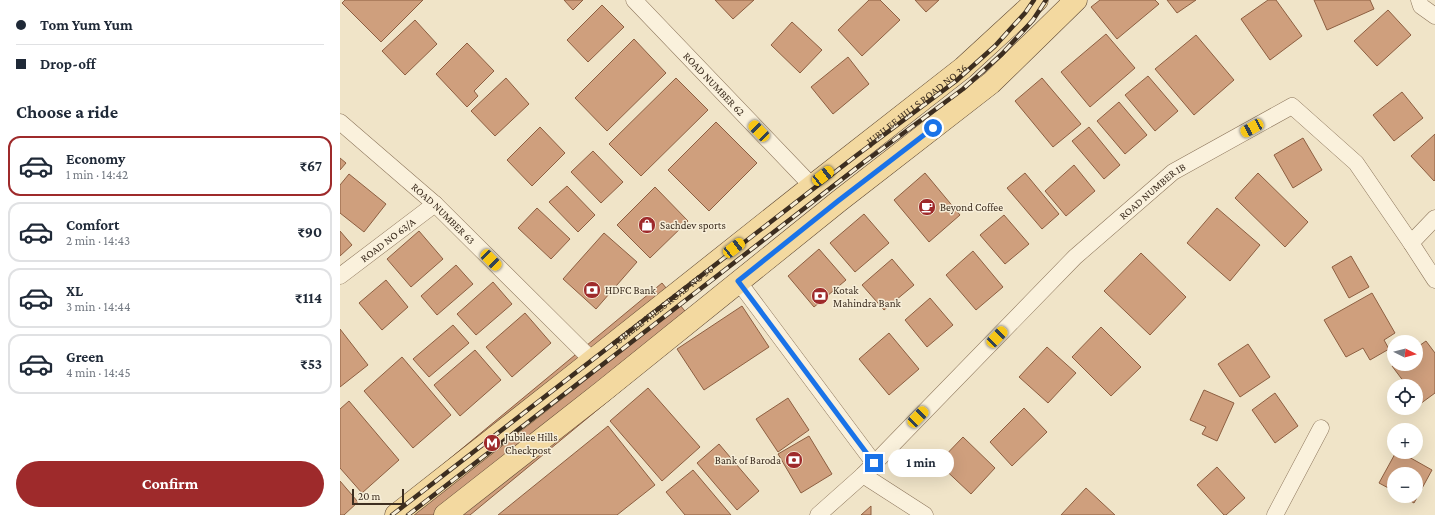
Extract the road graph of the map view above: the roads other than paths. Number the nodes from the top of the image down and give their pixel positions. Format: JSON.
{"nodes":[{"id":1,"x":634,"y":0,"type":"edge"},
{"id":2,"x":1037,"y":0,"type":"edge"},
{"id":3,"x":1076,"y":0,"type":"edge"},
{"id":4,"x":1418,"y":0,"type":"edge"},
{"id":5,"x":1435,"y":16,"type":"edge"},
{"id":6,"x":928,"y":95,"type":"junction"},
{"id":7,"x":945,"y":119,"type":"junction"},
{"id":8,"x":340,"y":122,"type":"edge"},
{"id":9,"x":812,"y":186,"type":"junction"},
{"id":10,"x":435,"y":204,"type":"junction"},
{"id":11,"x":1435,"y":218,"type":"edge"},
{"id":12,"x":1411,"y":243,"type":"junction"},
{"id":13,"x":711,"y":266,"type":"junction"},
{"id":14,"x":340,"y":276,"type":"edge"},
{"id":15,"x":1435,"y":280,"type":"edge"},
{"id":16,"x":738,"y":281,"type":"junction"},
{"id":17,"x":706,"y":307,"type":"junction"},
{"id":18,"x":592,"y":360,"type":"junction"},
{"id":19,"x":1321,"y":428,"type":"dead end"},
{"id":20,"x":874,"y":463,"type":"junction"},
{"id":21,"x":863,"y":475,"type":"junction"},
{"id":22,"x":396,"y":515,"type":"edge"},
{"id":23,"x":445,"y":515,"type":"edge"},
{"id":24,"x":818,"y":515,"type":"edge"},
{"id":25,"x":925,"y":515,"type":"edge"},
{"id":26,"x":1275,"y":515,"type":"edge"}],
"edges":[{"from":1,"to":9,"type":"street","name":"ROAD NUMBER 62"},
{"from":2,"to":6,"type":"main road","name":"JUBILEE HILLS ROAD NO 36"},
{"from":3,"to":7,"type":"main road"},
{"from":4,"to":5,"type":"street"},
{"from":6,"to":7,"type":"main road"},
{"from":6,"to":9,"type":"main road","name":"JUBILEE HILLS ROAD NO 36"},
{"from":7,"to":16,"type":"main road"},
{"from":8,"to":10,"type":"street","name":"ROAD NUMBER 63"},
{"from":9,"to":13,"type":"main road","name":"JUBILEE HILLS ROAD NO 36"},
{"from":10,"to":14,"type":"street","name":"ROAD NO 63/A"},
{"from":10,"to":18,"type":"street","name":"ROAD NUMBER 63"},
{"from":11,"to":12,"type":"street"},
{"from":12,"to":15,"type":"street","name":"ROAD NUMBER 1B"},
{"from":12,"to":20,"type":"street","name":"ROAD NUMBER 1B"},
{"from":13,"to":17,"type":"main road"},
{"from":13,"to":18,"type":"main road","name":"JUBILEE HILLS ROAD NO 36"},
{"from":16,"to":17,"type":"main road"},
{"from":16,"to":20,"type":"street"},
{"from":17,"to":23,"type":"main road"},
{"from":18,"to":22,"type":"main road","name":"JUBILEE HILLS ROAD NO 36"},
{"from":19,"to":26,"type":"street"},
{"from":20,"to":21,"type":"street"},
{"from":21,"to":24,"type":"street"},
{"from":21,"to":25,"type":"street"}]}
